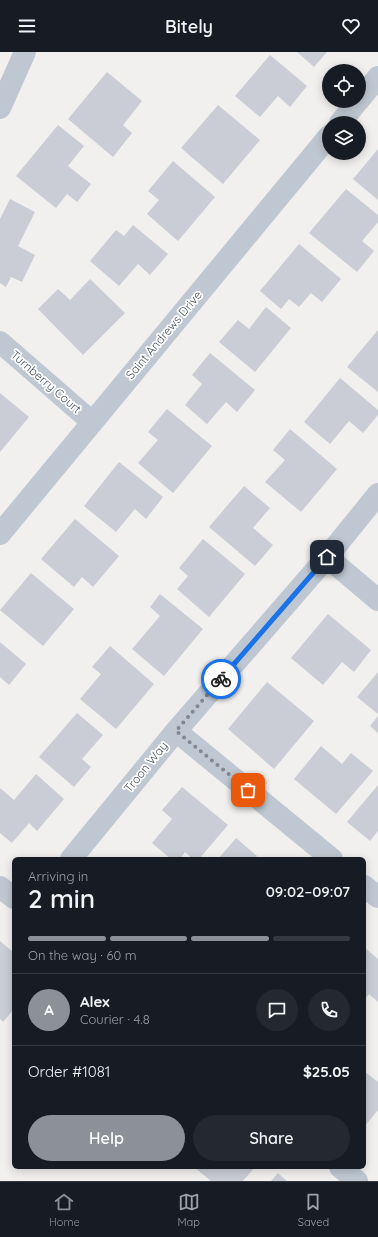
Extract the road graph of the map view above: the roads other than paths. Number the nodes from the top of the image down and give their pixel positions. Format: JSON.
{"nodes":[{"id":1,"x":25,"y":52,"type":"edge"},
{"id":2,"x":378,"y":77,"type":"edge"},
{"id":3,"x":366,"y":92,"type":"edge"},
{"id":4,"x":0,"y":108,"type":"edge"},
{"id":5,"x":353,"y":108,"type":"edge"},
{"id":6,"x":346,"y":116,"type":"edge"},
{"id":7,"x":322,"y":144,"type":"edge"},
{"id":8,"x":0,"y":342,"type":"edge"},
{"id":9,"x":92,"y":422,"type":"junction"},
{"id":10,"x":378,"y":494,"type":"edge"},
{"id":11,"x":0,"y":534,"type":"edge"},
{"id":12,"x":327,"y":557,"type":"junction"},
{"id":13,"x":378,"y":600,"type":"edge"},
{"id":14,"x":176,"y":731,"type":"junction"},
{"id":15,"x":73,"y":857,"type":"edge"},
{"id":16,"x":330,"y":857,"type":"edge"},
{"id":17,"x":0,"y":887,"type":"edge"},
{"id":18,"x":366,"y":888,"type":"edge"},
{"id":19,"x":12,"y":896,"type":"edge"},
{"id":20,"x":378,"y":897,"type":"edge"},
{"id":21,"x":342,"y":1169,"type":"edge"},
{"id":22,"x":357,"y":1181,"type":"edge"}],
"edges":[{"from":1,"to":4,"type":"street"},
{"from":2,"to":3,"type":"street"},
{"from":5,"to":6,"type":"street"},
{"from":7,"to":9,"type":"street","name":"Saint Andrews Drive"},
{"from":8,"to":9,"type":"street","name":"Turnberry Court"},
{"from":9,"to":11,"type":"street","name":"Saint Andrews Drive"},
{"from":10,"to":12,"type":"street","name":"Troon Way"},
{"from":12,"to":13,"type":"street"},
{"from":12,"to":14,"type":"street","name":"Troon Way"},
{"from":14,"to":15,"type":"street","name":"Troon Way"},
{"from":14,"to":16,"type":"street"},
{"from":17,"to":19,"type":"street"},
{"from":18,"to":20,"type":"street"},
{"from":21,"to":22,"type":"street"}]}
